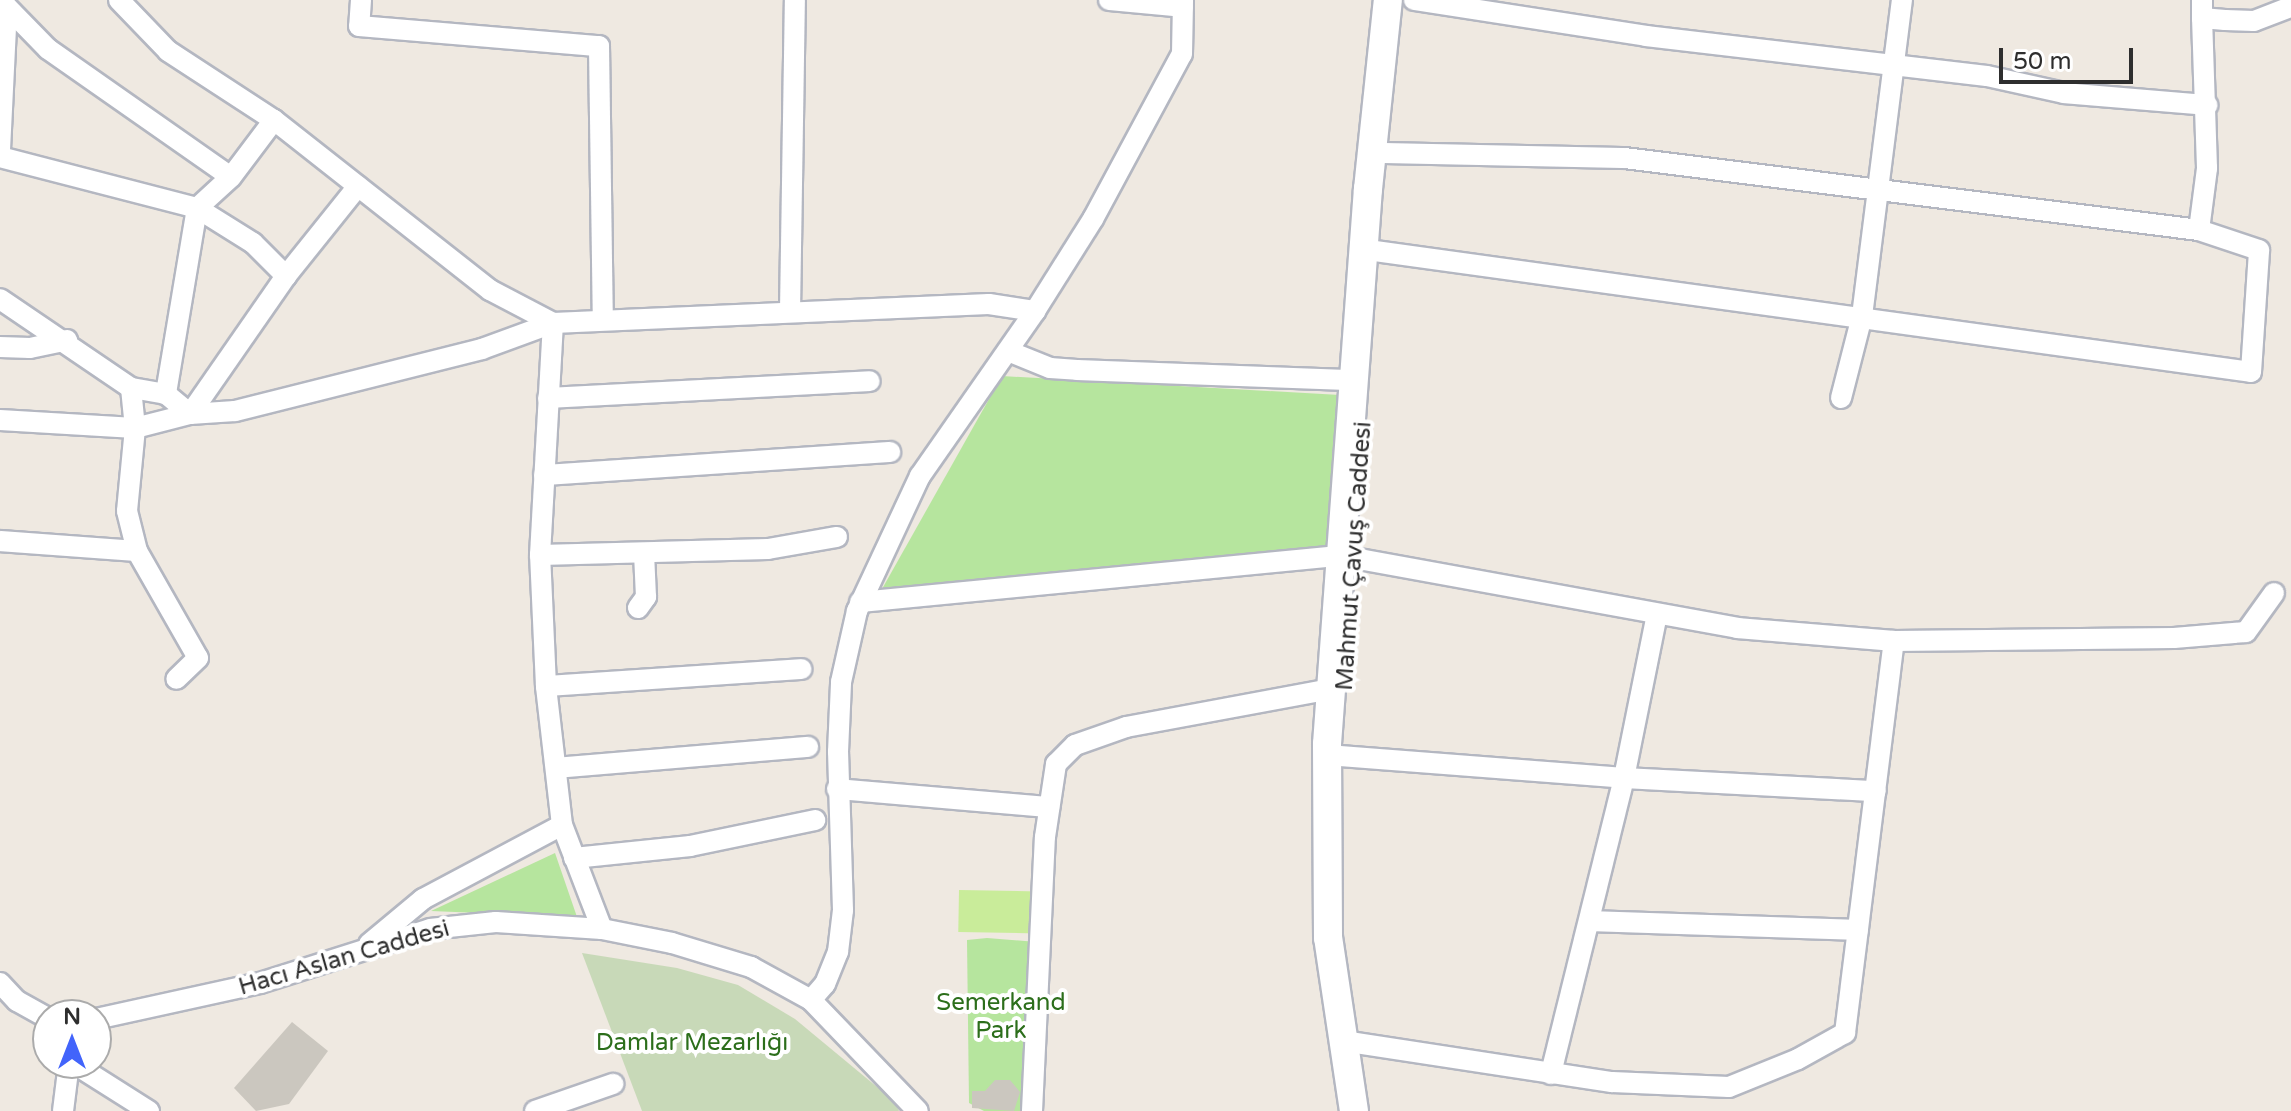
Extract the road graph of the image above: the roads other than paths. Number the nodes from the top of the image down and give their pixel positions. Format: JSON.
{"nodes":[{"id":1,"x":119,"y":0,"type":"edge"},
{"id":2,"x":361,"y":0,"type":"edge"},
{"id":3,"x":795,"y":0,"type":"edge"},
{"id":4,"x":1109,"y":0,"type":"edge"},
{"id":5,"x":1388,"y":0,"type":"edge"},
{"id":6,"x":1398,"y":0,"type":"edge"},
{"id":7,"x":1414,"y":0,"type":"edge"},
{"id":8,"x":1902,"y":0,"type":"edge"},
{"id":9,"x":1183,"y":3,"type":"edge"},
{"id":10,"x":2291,"y":7,"type":"edge"},
{"id":11,"x":2202,"y":9,"type":"edge"},
{"id":12,"x":1896,"y":65,"type":"junction"},
{"id":13,"x":2207,"y":105,"type":"junction"},
{"id":14,"x":274,"y":120,"type":"junction"},
{"id":15,"x":0,"y":150,"type":"edge"},
{"id":16,"x":1382,"y":153,"type":"junction"},
{"id":17,"x":0,"y":157,"type":"edge"},
{"id":18,"x":231,"y":177,"type":"junction"},
{"id":19,"x":358,"y":186,"type":"junction"},
{"id":20,"x":1880,"y":190,"type":"junction"},
{"id":21,"x":197,"y":208,"type":"junction"},
{"id":22,"x":2199,"y":230,"type":"junction"},
{"id":23,"x":1375,"y":251,"type":"junction"},
{"id":24,"x":286,"y":276,"type":"junction"},
{"id":25,"x":0,"y":299,"type":"edge"},
{"id":26,"x":790,"y":311,"type":"junction"},
{"id":27,"x":1035,"y":311,"type":"junction"},
{"id":28,"x":1862,"y":316,"type":"junction"},
{"id":29,"x":603,"y":317,"type":"junction"},
{"id":30,"x":553,"y":323,"type":"junction"},
{"id":31,"x":67,"y":340,"type":"junction"},
{"id":32,"x":0,"y":347,"type":"edge"},
{"id":33,"x":1008,"y":351,"type":"junction"},
{"id":34,"x":1354,"y":380,"type":"junction"},
{"id":35,"x":870,"y":381,"type":"dead end"},
{"id":36,"x":131,"y":388,"type":"junction"},
{"id":37,"x":166,"y":394,"type":"junction"},
{"id":38,"x":548,"y":398,"type":"junction"},
{"id":39,"x":1841,"y":398,"type":"dead end"},
{"id":40,"x":190,"y":414,"type":"junction"},
{"id":41,"x":0,"y":420,"type":"edge"},
{"id":42,"x":135,"y":428,"type":"junction"},
{"id":43,"x":890,"y":452,"type":"dead end"},
{"id":44,"x":544,"y":475,"type":"junction"},
{"id":45,"x":837,"y":537,"type":"dead end"},
{"id":46,"x":0,"y":541,"type":"edge"},
{"id":47,"x":137,"y":551,"type":"junction"},
{"id":48,"x":644,"y":553,"type":"junction"},
{"id":49,"x":540,"y":555,"type":"junction"},
{"id":50,"x":1348,"y":557,"type":"junction"},
{"id":51,"x":2274,"y":593,"type":"dead end"},
{"id":52,"x":860,"y":602,"type":"junction"},
{"id":53,"x":638,"y":608,"type":"dead end"},
{"id":54,"x":1657,"y":614,"type":"junction"},
{"id":55,"x":1894,"y":641,"type":"junction"},
{"id":56,"x":801,"y":669,"type":"dead end"},
{"id":57,"x":176,"y":679,"type":"dead end"},
{"id":58,"x":546,"y":686,"type":"junction"},
{"id":59,"x":1332,"y":689,"type":"junction"},
{"id":60,"x":808,"y":747,"type":"dead end"},
{"id":61,"x":1340,"y":756,"type":"junction"},
{"id":62,"x":556,"y":768,"type":"junction"},
{"id":63,"x":1624,"y":778,"type":"junction"},
{"id":64,"x":837,"y":789,"type":"junction"},
{"id":65,"x":1876,"y":791,"type":"junction"},
{"id":66,"x":1049,"y":807,"type":"junction"},
{"id":67,"x":815,"y":820,"type":"dead end"},
{"id":68,"x":562,"y":825,"type":"junction"},
{"id":69,"x":574,"y":858,"type":"junction"},
{"id":70,"x":1591,"y":921,"type":"junction"},
{"id":71,"x":602,"y":929,"type":"junction"},
{"id":72,"x":1858,"y":930,"type":"junction"},
{"id":73,"x":367,"y":946,"type":"junction"},
{"id":74,"x":0,"y":983,"type":"edge"},
{"id":75,"x":811,"y":1000,"type":"junction"},
{"id":76,"x":32,"y":1009,"type":"edge"},
{"id":77,"x":112,"y":1015,"type":"edge"},
{"id":78,"x":1350,"y":1042,"type":"junction"},
{"id":79,"x":1551,"y":1074,"type":"junction"},
{"id":80,"x":68,"y":1079,"type":"edge"},
{"id":81,"x":97,"y":1079,"type":"edge"},
{"id":82,"x":613,"y":1084,"type":"dead end"},
{"id":83,"x":63,"y":1111,"type":"edge"},
{"id":84,"x":149,"y":1111,"type":"edge"},
{"id":85,"x":535,"y":1111,"type":"edge"},
{"id":86,"x":918,"y":1111,"type":"edge"},
{"id":87,"x":1032,"y":1111,"type":"edge"},
{"id":88,"x":1354,"y":1111,"type":"edge"},
{"id":89,"x":1367,"y":1111,"type":"edge"}],
"edges":[{"from":1,"to":14,"type":"street"},
{"from":2,"to":29,"type":"street"},
{"from":3,"to":26,"type":"street"},
{"from":4,"to":9,"type":"street"},
{"from":5,"to":34,"type":"main road"},
{"from":6,"to":16,"type":"main road","name":"Mahmut Çavuş Caddesi"},
{"from":7,"to":12,"type":"street"},
{"from":8,"to":12,"type":"street"},
{"from":9,"to":27,"type":"street"},
{"from":10,"to":11,"type":"street"},
{"from":11,"to":13,"type":"street"},
{"from":12,"to":13,"type":"street"},
{"from":12,"to":20,"type":"street"},
{"from":13,"to":22,"type":"street"},
{"from":14,"to":18,"type":"street"},
{"from":14,"to":19,"type":"street"},
{"from":15,"to":18,"type":"street"},
{"from":16,"to":20,"type":"street"},
{"from":16,"to":23,"type":"main road","name":"Mahmut Çavuş Caddesi"},
{"from":17,"to":21,"type":"street"},
{"from":18,"to":21,"type":"street"},
{"from":19,"to":24,"type":"street"},
{"from":19,"to":30,"type":"street"},
{"from":20,"to":22,"type":"street"},
{"from":20,"to":28,"type":"street"},
{"from":21,"to":24,"type":"street"},
{"from":21,"to":37,"type":"street"},
{"from":22,"to":28,"type":"street"},
{"from":23,"to":28,"type":"street"},
{"from":23,"to":50,"type":"main road","name":"Mahmut Çavuş Caddesi"},
{"from":24,"to":40,"type":"street"},
{"from":25,"to":31,"type":"street"},
{"from":26,"to":27,"type":"street"},
{"from":26,"to":29,"type":"street"},
{"from":27,"to":33,"type":"street"},
{"from":28,"to":39,"type":"street"},
{"from":29,"to":30,"type":"street"},
{"from":30,"to":38,"type":"street"},
{"from":30,"to":40,"type":"street"},
{"from":31,"to":32,"type":"street"},
{"from":31,"to":36,"type":"street"},
{"from":33,"to":34,"type":"street"},
{"from":33,"to":52,"type":"street"},
{"from":34,"to":50,"type":"main road"},
{"from":35,"to":38,"type":"street"},
{"from":36,"to":37,"type":"street"},
{"from":36,"to":42,"type":"street"},
{"from":37,"to":40,"type":"street"},
{"from":38,"to":44,"type":"street"},
{"from":40,"to":42,"type":"street"},
{"from":41,"to":42,"type":"street"},
{"from":42,"to":47,"type":"street"},
{"from":43,"to":44,"type":"street"},
{"from":44,"to":49,"type":"street"},
{"from":45,"to":48,"type":"street"},
{"from":46,"to":47,"type":"street"},
{"from":47,"to":57,"type":"street"},
{"from":48,"to":49,"type":"street"},
{"from":48,"to":53,"type":"street"},
{"from":49,"to":58,"type":"street"},
{"from":50,"to":52,"type":"street"},
{"from":50,"to":54,"type":"street"},
{"from":50,"to":59,"type":"main road"},
{"from":50,"to":61,"type":"main road","name":"Mahmut Çavuş Caddesi"},
{"from":51,"to":55,"type":"street"},
{"from":52,"to":64,"type":"street"},
{"from":54,"to":55,"type":"street"},
{"from":54,"to":63,"type":"street"},
{"from":55,"to":65,"type":"street"},
{"from":56,"to":58,"type":"street"},
{"from":58,"to":62,"type":"street"},
{"from":59,"to":66,"type":"street"},
{"from":59,"to":78,"type":"main road"},
{"from":60,"to":62,"type":"street"},
{"from":61,"to":63,"type":"street"},
{"from":61,"to":78,"type":"main road","name":"Mahmut Çavuş Caddesi"},
{"from":62,"to":68,"type":"street"},
{"from":63,"to":65,"type":"street"},
{"from":63,"to":70,"type":"street"},
{"from":64,"to":66,"type":"street"},
{"from":64,"to":75,"type":"street"},
{"from":65,"to":72,"type":"street"},
{"from":66,"to":87,"type":"street"},
{"from":67,"to":69,"type":"street"},
{"from":68,"to":69,"type":"street"},
{"from":68,"to":73,"type":"street"},
{"from":69,"to":71,"type":"street"},
{"from":70,"to":72,"type":"street"},
{"from":70,"to":79,"type":"street"},
{"from":71,"to":73,"type":"street","name":"Hacı Aslan Caddesi"},
{"from":71,"to":75,"type":"street","name":"Hacı Aslan Caddesi"},
{"from":72,"to":79,"type":"street"},
{"from":73,"to":77,"type":"street","name":"Hacı Aslan Caddesi"},
{"from":74,"to":76,"type":"street"},
{"from":75,"to":86,"type":"street","name":"Hacı Aslan Caddesi"},
{"from":78,"to":79,"type":"street"},
{"from":78,"to":88,"type":"main road"},
{"from":78,"to":89,"type":"main road","name":"Mahmut Çavuş Caddesi"},
{"from":80,"to":83,"type":"street"},
{"from":81,"to":84,"type":"street"},
{"from":82,"to":85,"type":"street"}]}
